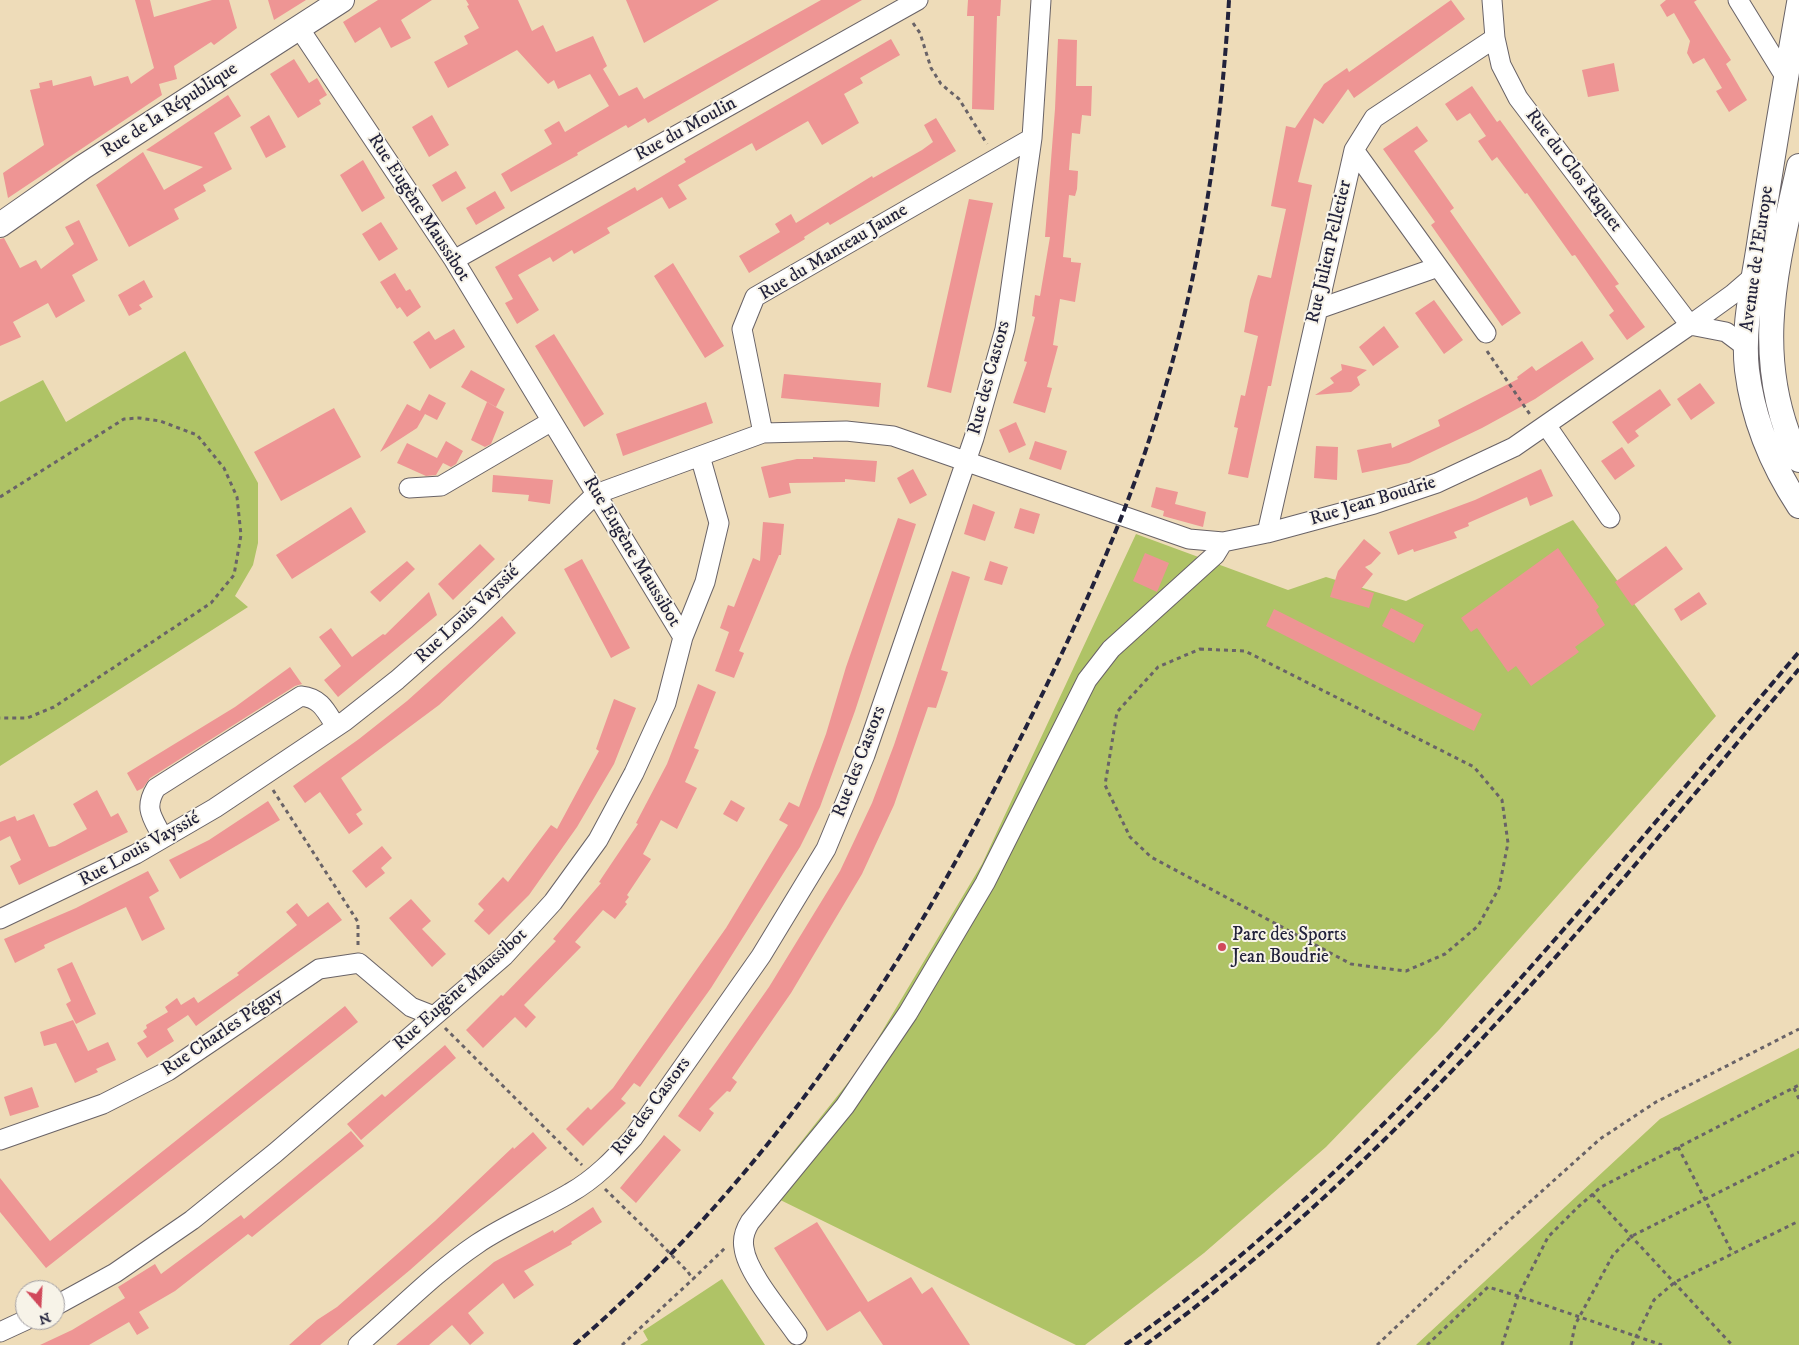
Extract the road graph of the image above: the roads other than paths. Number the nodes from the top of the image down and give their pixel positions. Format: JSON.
{"nodes":[{"id":1,"x":342,"y":0,"type":"edge"},
{"id":2,"x":1041,"y":0,"type":"edge"},
{"id":3,"x":1492,"y":0,"type":"edge"},
{"id":4,"x":1738,"y":0,"type":"edge"},
{"id":5,"x":910,"y":4,"type":"edge"},
{"id":6,"x":1799,"y":4,"type":"edge"},
{"id":7,"x":299,"y":28,"type":"junction"},
{"id":8,"x":1495,"y":38,"type":"junction"},
{"id":9,"x":1786,"y":78,"type":"junction"},
{"id":10,"x":1032,"y":138,"type":"junction"},
{"id":11,"x":1354,"y":150,"type":"junction"},
{"id":12,"x":1799,"y":166,"type":"edge"},
{"id":13,"x":0,"y":226,"type":"edge"},
{"id":14,"x":454,"y":260,"type":"junction"},
{"id":15,"x":1438,"y":266,"type":"junction"},
{"id":16,"x":1755,"y":275,"type":"junction"},
{"id":17,"x":1318,"y":309,"type":"junction"},
{"id":18,"x":1690,"y":326,"type":"junction"},
{"id":19,"x":1486,"y":334,"type":"road end"},
{"id":20,"x":1746,"y":347,"type":"junction"},
{"id":21,"x":552,"y":421,"type":"junction"},
{"id":22,"x":1543,"y":427,"type":"junction"},
{"id":23,"x":763,"y":433,"type":"junction"},
{"id":24,"x":700,"y":456,"type":"junction"},
{"id":25,"x":966,"y":460,"type":"junction"},
{"id":26,"x":1799,"y":460,"type":"edge"},
{"id":27,"x":409,"y":488,"type":"dead end"},
{"id":28,"x":596,"y":494,"type":"junction"},
{"id":29,"x":1799,"y":506,"type":"edge"},
{"id":30,"x":1610,"y":518,"type":"dead end"},
{"id":31,"x":1267,"y":533,"type":"junction"},
{"id":32,"x":1223,"y":542,"type":"junction"},
{"id":33,"x":683,"y":637,"type":"junction"},
{"id":34,"x":336,"y":727,"type":"junction"},
{"id":35,"x":163,"y":838,"type":"junction"},
{"id":36,"x":0,"y":920,"type":"edge"},
{"id":37,"x":434,"y":1016,"type":"junction"},
{"id":38,"x":0,"y":1140,"type":"edge"},
{"id":39,"x":65,"y":1300,"type":"edge"},
{"id":40,"x":15,"y":1325,"type":"edge"},
{"id":41,"x":0,"y":1332,"type":"edge"},
{"id":42,"x":797,"y":1335,"type":"dead end"},
{"id":43,"x":358,"y":1345,"type":"edge"}],
"edges":[{"from":1,"to":7,"type":"main road","name":"Rue de la République"},
{"from":2,"to":10,"type":"street","name":"Rue des Castors"},
{"from":3,"to":8,"type":"street","name":"Rue du Clos Raquet"},
{"from":4,"to":9,"type":"street"},
{"from":5,"to":14,"type":"street","name":"Rue du Moulin"},
{"from":6,"to":9,"type":"main road","name":"Avenue de l'Europe"},
{"from":7,"to":13,"type":"main road","name":"Rue de la République"},
{"from":7,"to":14,"type":"street","name":"Rue Eugène Maussibot"},
{"from":8,"to":11,"type":"street","name":"Rue Julien Pelletier"},
{"from":8,"to":18,"type":"street","name":"Rue du Clos Raquet"},
{"from":9,"to":16,"type":"main road","name":"Avenue de l'Europe"},
{"from":10,"to":23,"type":"street","name":"Rue du Manteau Jaune"},
{"from":10,"to":25,"type":"street","name":"Rue des Castors"},
{"from":11,"to":15,"type":"street"},
{"from":11,"to":17,"type":"street","name":"Rue Julien Pelletier"},
{"from":12,"to":26,"type":"main road","name":"Avenue de l'Europe"},
{"from":14,"to":21,"type":"street","name":"Rue Eugène Maussibot"},
{"from":15,"to":17,"type":"street"},
{"from":15,"to":19,"type":"street"},
{"from":16,"to":18,"type":"street","name":"Rue Jean Boudrie"},
{"from":16,"to":20,"type":"main road","name":"Avenue de l'Europe"},
{"from":17,"to":31,"type":"street","name":"Rue Julien Pelletier"},
{"from":18,"to":20,"type":"street"},
{"from":18,"to":22,"type":"street","name":"Rue Jean Boudrie"},
{"from":20,"to":29,"type":"main road","name":"Avenue de l'Europe"},
{"from":21,"to":27,"type":"street"},
{"from":21,"to":28,"type":"street","name":"Rue Eugène Maussibot"},
{"from":22,"to":30,"type":"street"},
{"from":22,"to":31,"type":"street","name":"Rue Jean Boudrie"},
{"from":23,"to":24,"type":"street","name":"Rue Louis Vayssié"},
{"from":23,"to":25,"type":"street","name":"Rue Louis Vayssié"},
{"from":24,"to":28,"type":"street","name":"Rue Louis Vayssié"},
{"from":24,"to":33,"type":"street"},
{"from":25,"to":32,"type":"street","name":"Rue Jean Boudrie"},
{"from":25,"to":43,"type":"street","name":"Rue des Castors"},
{"from":28,"to":33,"type":"street","name":"Rue Eugène Maussibot"},
{"from":28,"to":34,"type":"street","name":"Rue Louis Vayssié"},
{"from":31,"to":32,"type":"street","name":"Rue Jean Boudrie"},
{"from":32,"to":42,"type":"street"},
{"from":33,"to":37,"type":"street","name":"Rue Eugène Maussibot"},
{"from":34,"to":35,"type":"street","name":"Rue Louis Vayssié"},
{"from":34,"to":35,"type":"street"},
{"from":35,"to":36,"type":"street","name":"Rue Louis Vayssié"},
{"from":37,"to":38,"type":"street","name":"Rue Charles Péguy"},
{"from":37,"to":39,"type":"street","name":"Rue Eugène Maussibot"},
{"from":40,"to":41,"type":"street"}]}
